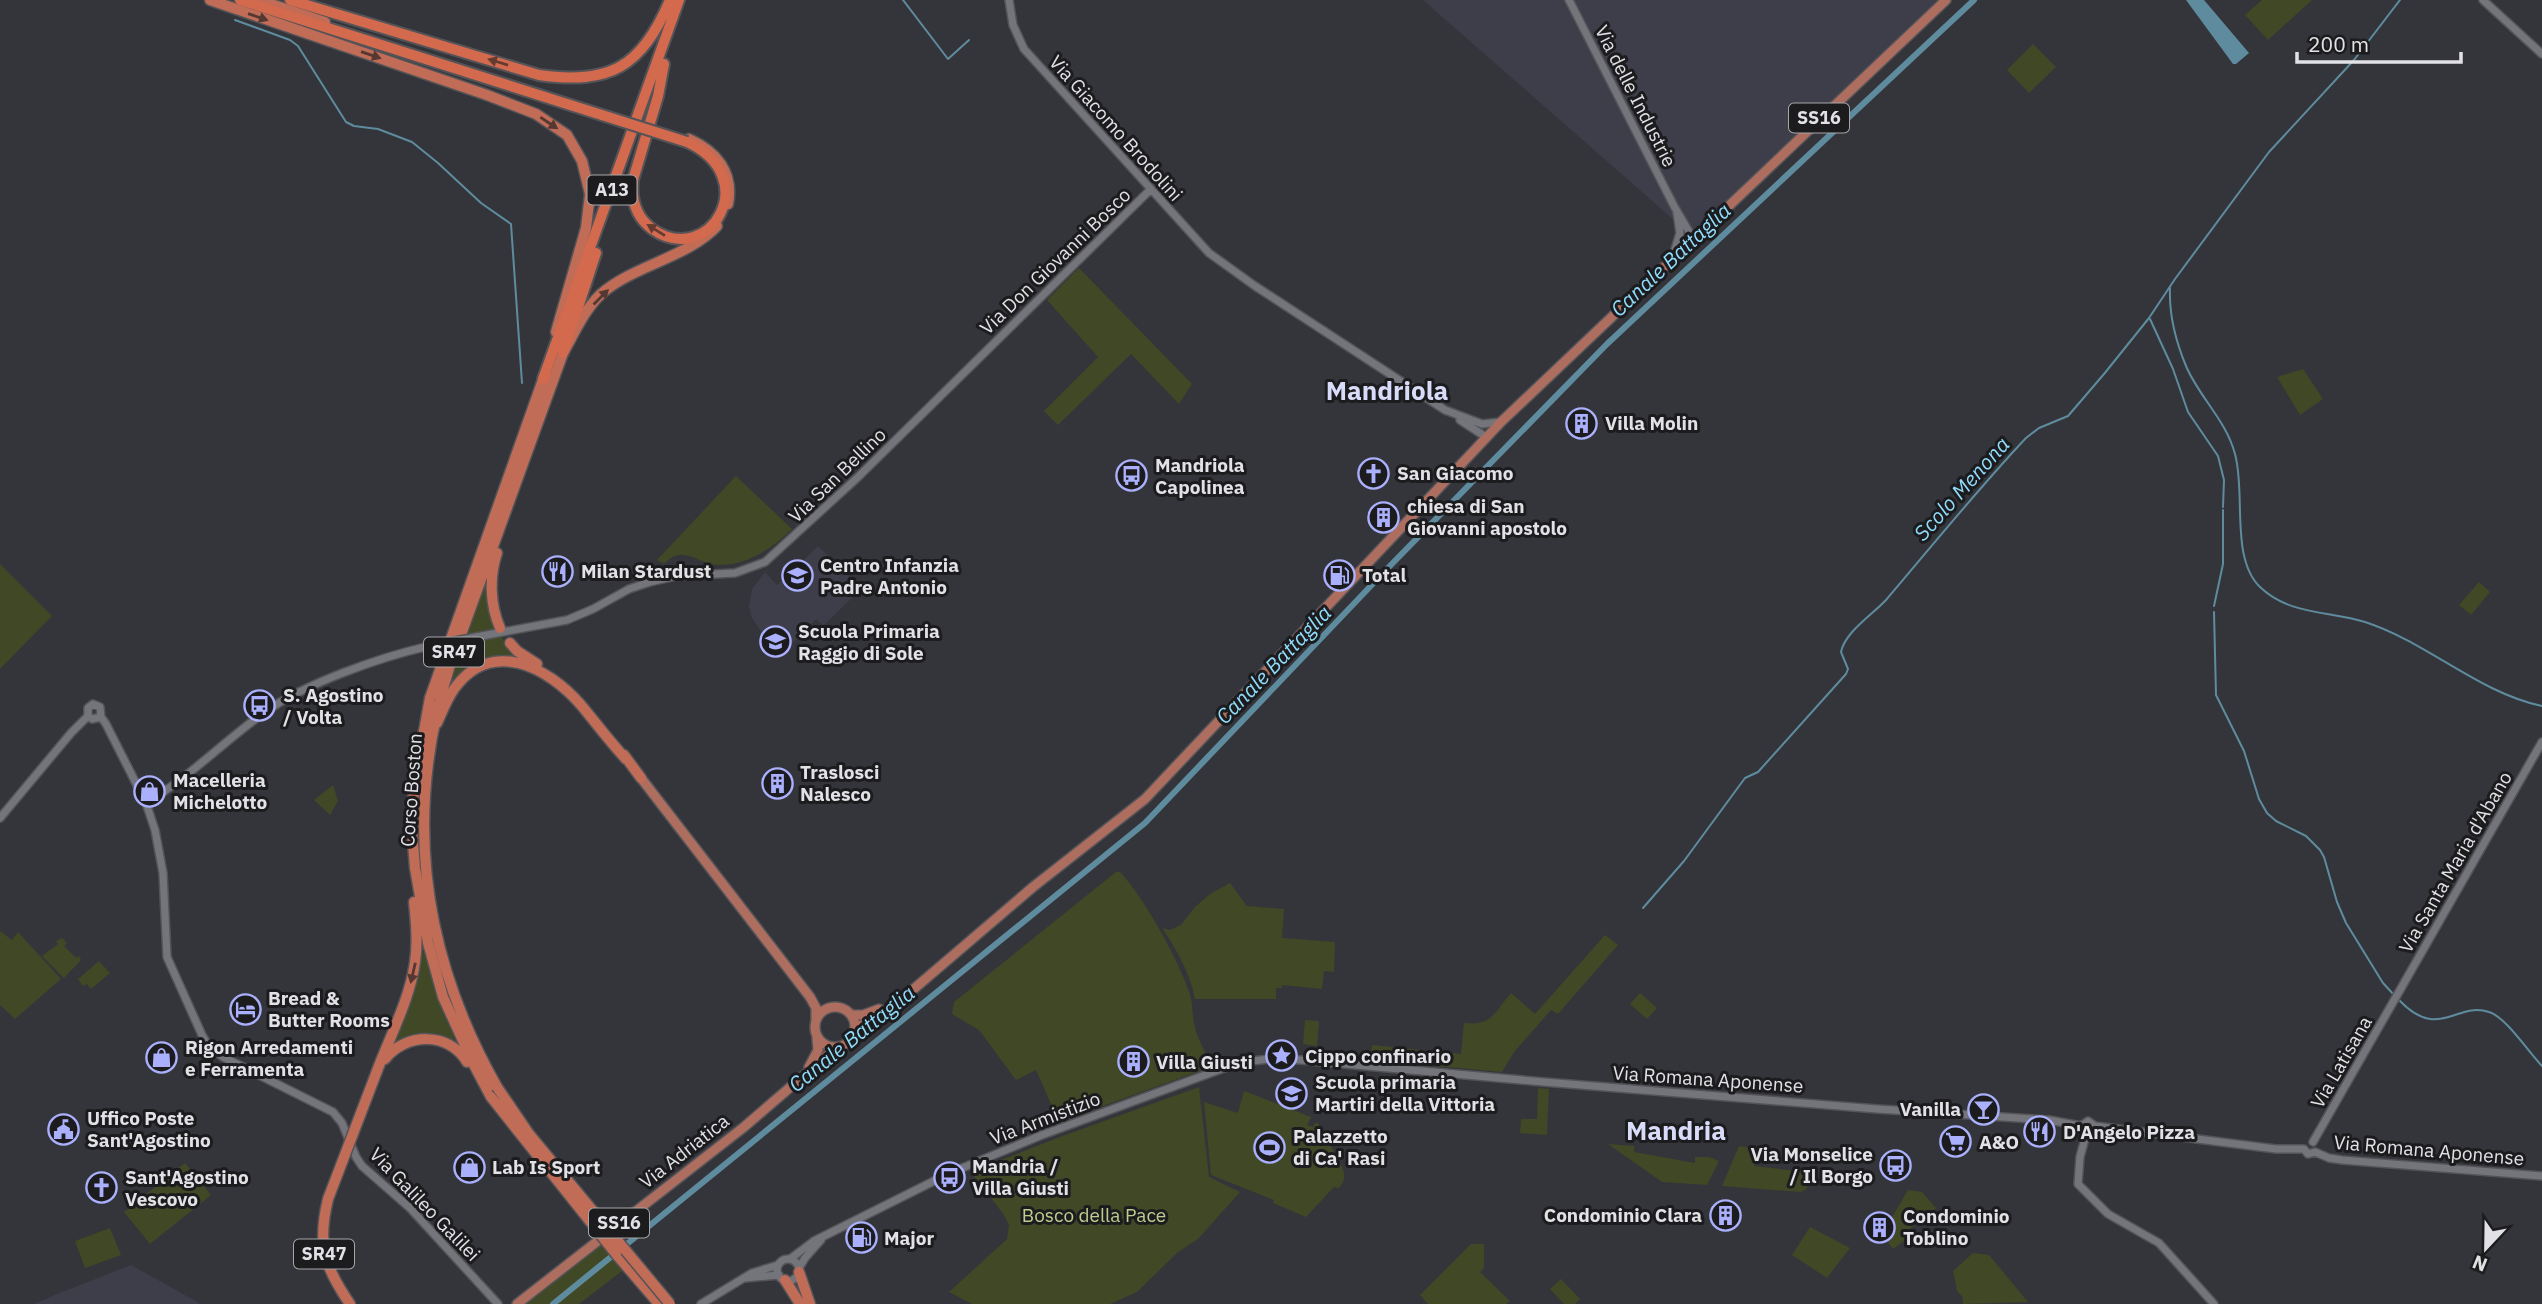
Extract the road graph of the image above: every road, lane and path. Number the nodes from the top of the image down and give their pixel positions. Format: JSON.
{"nodes":[{"id":1,"x":210,"y":0,"type":"edge"},
{"id":2,"x":240,"y":0,"type":"edge"},
{"id":3,"x":259,"y":0,"type":"edge"},
{"id":4,"x":290,"y":0,"type":"edge"},
{"id":5,"x":670,"y":0,"type":"edge"},
{"id":6,"x":679,"y":0,"type":"edge"},
{"id":7,"x":687,"y":0,"type":"edge"},
{"id":8,"x":1009,"y":0,"type":"edge"},
{"id":9,"x":1569,"y":0,"type":"edge"},
{"id":10,"x":1946,"y":0,"type":"edge"},
{"id":11,"x":2483,"y":0,"type":"edge"},
{"id":12,"x":2542,"y":54,"type":"edge"},
{"id":13,"x":664,"y":64,"type":"junction"},
{"id":14,"x":498,"y":80,"type":"junction"},
{"id":15,"x":688,"y":141,"type":"junction"},
{"id":16,"x":1151,"y":190,"type":"junction"},
{"id":17,"x":1674,"y":206,"type":"junction"},
{"id":18,"x":1680,"y":233,"type":"junction"},
{"id":19,"x":1691,"y":242,"type":"junction"},
{"id":20,"x":1672,"y":260,"type":"junction"},
{"id":21,"x":563,"y":353,"type":"junction"},
{"id":22,"x":981,"y":355,"type":"joint"},
{"id":23,"x":543,"y":379,"type":"junction"},
{"id":24,"x":1501,"y":422,"type":"junction"},
{"id":25,"x":1474,"y":426,"type":"junction"},
{"id":26,"x":1487,"y":436,"type":"junction"},
{"id":27,"x":1474,"y":449,"type":"junction"},
{"id":28,"x":511,"y":495,"type":"junction"},
{"id":29,"x":500,"y":628,"type":"dead end"},
{"id":30,"x":510,"y":643,"type":"dead end"},
{"id":31,"x":88,"y":716,"type":"junction"},
{"id":32,"x":101,"y":717,"type":"junction"},
{"id":33,"x":430,"y":741,"type":"junction"},
{"id":34,"x":2542,"y":741,"type":"edge"},
{"id":35,"x":626,"y":759,"type":"junction"},
{"id":36,"x":641,"y":778,"type":"joint"},
{"id":37,"x":146,"y":803,"type":"junction"},
{"id":38,"x":0,"y":818,"type":"edge"},
{"id":39,"x":412,"y":831,"type":"junction"},
{"id":40,"x":906,"y":995,"type":"junction"},
{"id":41,"x":810,"y":997,"type":"junction"},
{"id":42,"x":2396,"y":998,"type":"joint"},
{"id":43,"x":829,"y":1007,"type":"junction"},
{"id":44,"x":852,"y":1015,"type":"junction"},
{"id":45,"x":816,"y":1020,"type":"junction"},
{"id":46,"x":855,"y":1031,"type":"junction"},
{"id":47,"x":816,"y":1033,"type":"junction"},
{"id":48,"x":837,"y":1047,"type":"junction"},
{"id":49,"x":1332,"y":1062,"type":"joint"},
{"id":50,"x":377,"y":1071,"type":"junction"},
{"id":51,"x":804,"y":1075,"type":"junction"},
{"id":52,"x":491,"y":1097,"type":"junction"},
{"id":53,"x":2081,"y":1126,"type":"junction"},
{"id":54,"x":2095,"y":1126,"type":"junction"},
{"id":55,"x":2086,"y":1135,"type":"junction"},
{"id":56,"x":2313,"y":1142,"type":"junction"},
{"id":57,"x":2304,"y":1149,"type":"junction"},
{"id":58,"x":2315,"y":1152,"type":"junction"},
{"id":59,"x":2542,"y":1176,"type":"edge"},
{"id":60,"x":822,"y":1239,"type":"junction"},
{"id":61,"x":790,"y":1259,"type":"junction"},
{"id":62,"x":778,"y":1265,"type":"junction"},
{"id":63,"x":799,"y":1270,"type":"junction"},
{"id":64,"x":744,"y":1278,"type":"junction"},
{"id":65,"x":782,"y":1278,"type":"junction"},
{"id":66,"x":350,"y":1304,"type":"edge"},
{"id":67,"x":498,"y":1304,"type":"edge"},
{"id":68,"x":517,"y":1304,"type":"edge"},
{"id":69,"x":659,"y":1304,"type":"edge"},
{"id":70,"x":670,"y":1304,"type":"edge"},
{"id":71,"x":701,"y":1304,"type":"edge"},
{"id":72,"x":800,"y":1304,"type":"edge"},
{"id":73,"x":810,"y":1304,"type":"edge"},
{"id":74,"x":2214,"y":1304,"type":"edge"}],
"edges":[{"from":1,"to":23,"type":"highway","name":"Corso Boston","one_way":true},
{"from":2,"to":14,"type":"highway"},
{"from":3,"to":14,"type":"highway"},
{"from":5,"to":4,"type":"highway","one_way":true},
{"from":6,"to":23,"type":"highway","number":"A13"},
{"from":7,"to":13,"type":"highway","number":"A13"},
{"from":8,"to":16,"type":"street","name":"Via Giacomo Brodolini"},
{"from":9,"to":17,"type":"street","name":"Via delle Industrie"},
{"from":10,"to":19,"type":"main road","number":"SS16"},
{"from":11,"to":12,"type":"street"},
{"from":15,"to":13,"type":"highway","one_way":true},
{"from":13,"to":21,"type":"highway","number":"A13"},
{"from":14,"to":15,"type":"highway","bridge":true},
{"from":21,"to":15,"type":"highway","name":"Corso Boston","one_way":true},
{"from":16,"to":22,"type":"street","name":"Via Don Giovanni Bosco"},
{"from":16,"to":25,"type":"street","name":"Via Giacomo Brodolini"},
{"from":17,"to":18,"type":"street","name":"Via delle Industrie"},
{"from":17,"to":19,"type":"street","name":"Via delle Industrie"},
{"from":18,"to":19,"type":"street","name":"Via delle Industrie"},
{"from":18,"to":20,"type":"street","name":"Via delle Industrie"},
{"from":19,"to":20,"type":"main road","number":"SS16"},
{"from":20,"to":24,"type":"main road","number":"SS16"},
{"from":21,"to":28,"type":"highway","name":"Corso Boston","number":"SR47"},
{"from":22,"to":37,"type":"street","name":"Via San Bellino","bridge":true},
{"from":23,"to":39,"type":"highway","name":"Corso Boston","number":"SR47"},
{"from":24,"to":25,"type":"street"},
{"from":24,"to":26,"type":"main road","number":"SS16"},
{"from":25,"to":26,"type":"street","name":"Via Giacomo Brodolini"},
{"from":25,"to":27,"type":"street"},
{"from":26,"to":27,"type":"main road","number":"SS16"},
{"from":27,"to":40,"type":"main road","number":"SS16"},
{"from":28,"to":29,"type":"highway"},
{"from":28,"to":33,"type":"highway","name":"Corso Boston","number":"SR47"},
{"from":30,"to":35,"type":"highway"},
{"from":31,"to":32,"type":"street"},
{"from":31,"to":32,"type":"street"},
{"from":31,"to":38,"type":"street"},
{"from":32,"to":37,"type":"street","name":"Via Galileo Galilei"},
{"from":33,"to":35,"type":"highway"},
{"from":33,"to":70,"type":"highway","name":"Corso Boston","number":"SR47","bridge":true},
{"from":34,"to":42,"type":"street","name":"Via Santa Maria d'Abano"},
{"from":35,"to":36,"type":"highway"},
{"from":36,"to":41,"type":"main road"},
{"from":37,"to":67,"type":"street","name":"Via Galileo Galilei"},
{"from":39,"to":50,"type":"highway","number":"SR47","one_way":true},
{"from":39,"to":52,"type":"highway","name":"Corso Boston","number":"SR47"},
{"from":40,"to":44,"type":"main road","number":"SS16"},
{"from":40,"to":46,"type":"main road","number":"SS16"},
{"from":41,"to":43,"type":"main road"},
{"from":41,"to":45,"type":"main road"},
{"from":42,"to":56,"type":"street","name":"Via Latisana"},
{"from":43,"to":44,"type":"main road"},
{"from":43,"to":45,"type":"main road"},
{"from":44,"to":46,"type":"main road"},
{"from":45,"to":47,"type":"main road","number":"SS16"},
{"from":46,"to":48,"type":"main road","number":"SS16"},
{"from":47,"to":48,"type":"main road"},
{"from":47,"to":51,"type":"main road","name":"Via Adriatica","number":"SS16"},
{"from":48,"to":51,"type":"main road","name":"Via Adriatica","number":"SS16"},
{"from":49,"to":53,"type":"street","name":"Via Romana Aponense"},
{"from":49,"to":60,"type":"street","name":"Via Armistizio"},
{"from":50,"to":52,"type":"highway","number":"SR47"},
{"from":50,"to":66,"type":"highway","number":"SR47","bridge":true},
{"from":51,"to":68,"type":"main road","name":"Via Adriatica","number":"SS16"},
{"from":52,"to":69,"type":"highway","name":"Corso Boston","number":"SR47","bridge":true},
{"from":53,"to":54,"type":"street","name":"Via Romana Aponense"},
{"from":53,"to":55,"type":"street"},
{"from":54,"to":55,"type":"street"},
{"from":54,"to":57,"type":"street","name":"Via Romana Aponense"},
{"from":55,"to":74,"type":"street"},
{"from":56,"to":57,"type":"street","name":"Via Romana Aponense"},
{"from":56,"to":58,"type":"street","name":"Via Romana Aponense"},
{"from":57,"to":58,"type":"street","name":"Via Romana Aponense"},
{"from":58,"to":59,"type":"street","name":"Via Romana Aponense"},
{"from":60,"to":61,"type":"street","name":"Via Armistizio"},
{"from":60,"to":63,"type":"street"},
{"from":61,"to":62,"type":"street"},
{"from":61,"to":63,"type":"street"},
{"from":62,"to":64,"type":"street"},
{"from":62,"to":65,"type":"street"},
{"from":63,"to":65,"type":"street"},
{"from":63,"to":73,"type":"highway"},
{"from":64,"to":65,"type":"street"},
{"from":64,"to":71,"type":"street"},
{"from":65,"to":72,"type":"highway"}]}
